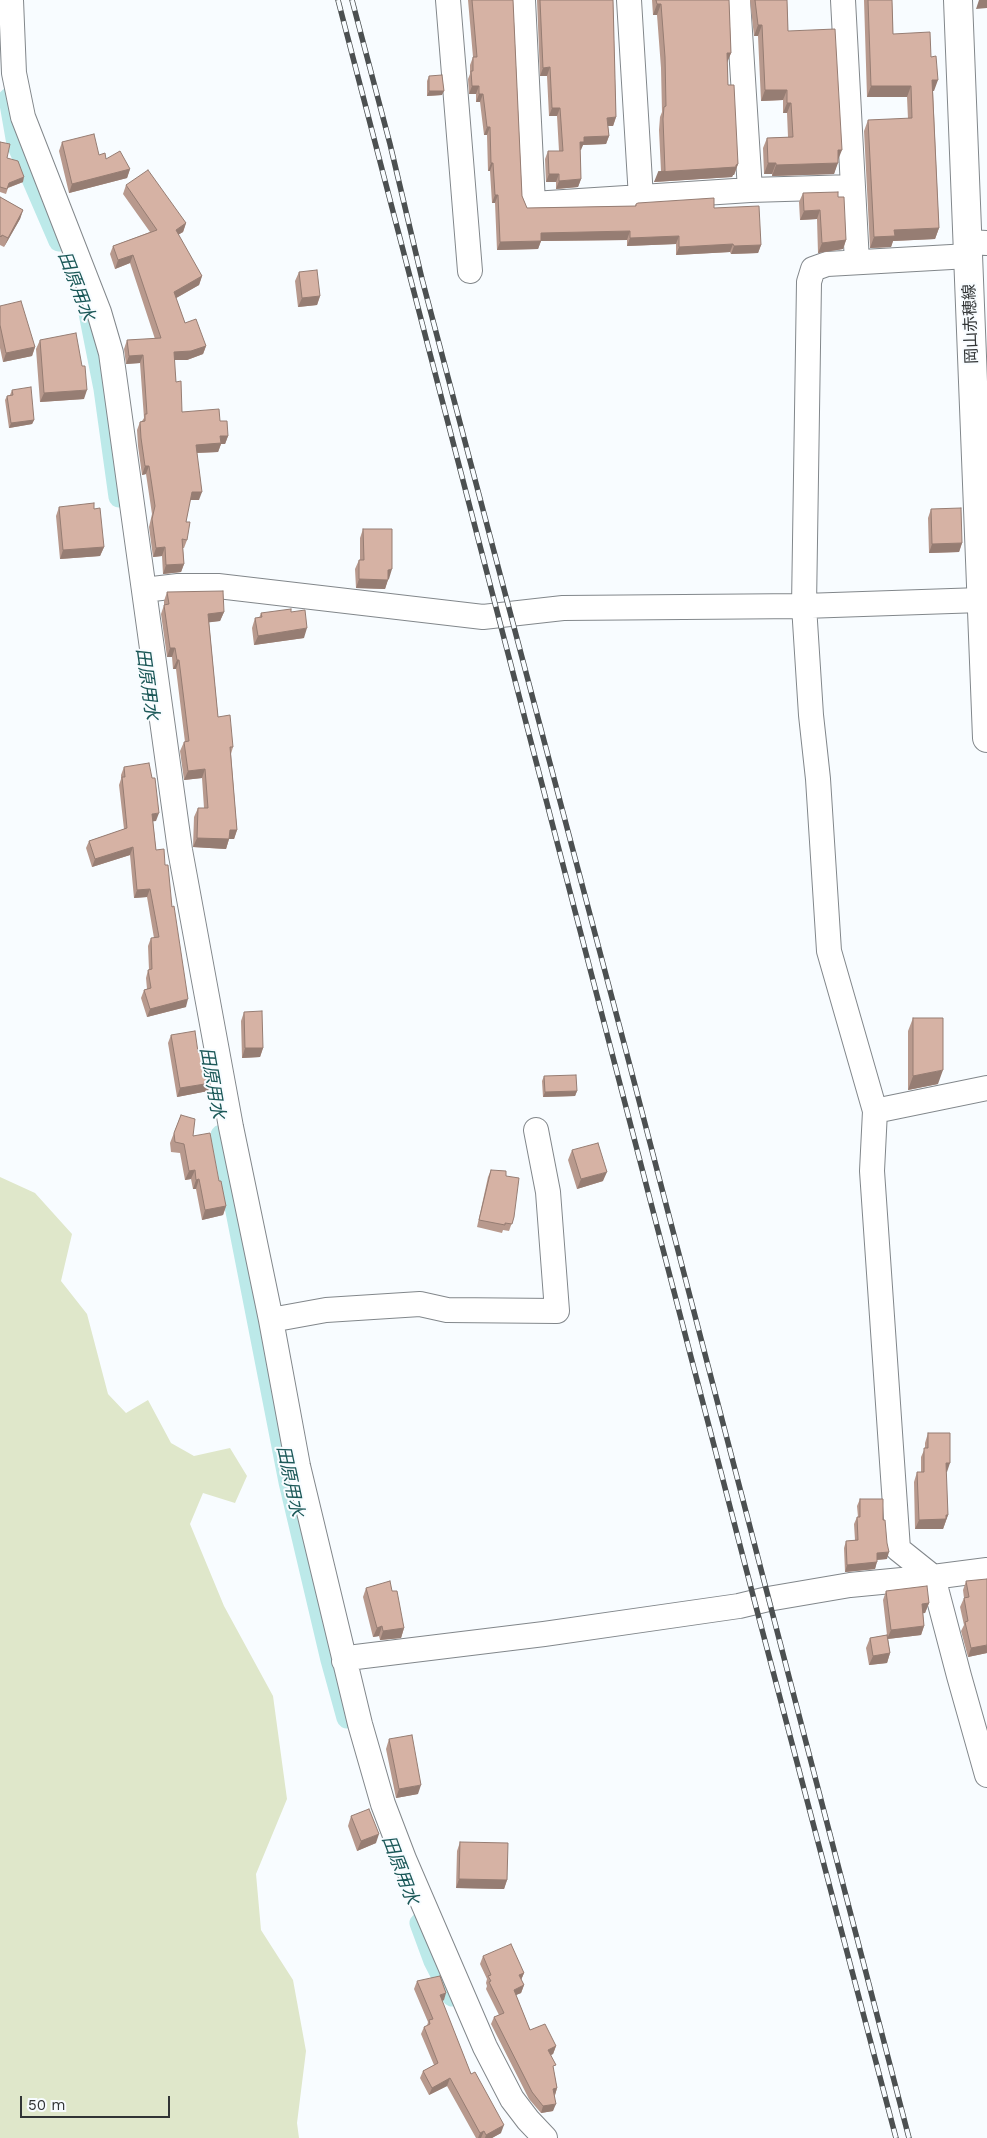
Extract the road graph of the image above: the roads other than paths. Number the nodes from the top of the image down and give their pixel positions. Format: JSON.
{"nodes":[{"id":1,"x":11,"y":0,"type":"edge"},
{"id":2,"x":448,"y":0,"type":"edge"},
{"id":3,"x":523,"y":0,"type":"edge"},
{"id":4,"x":629,"y":0,"type":"edge"},
{"id":5,"x":738,"y":0,"type":"edge"},
{"id":6,"x":843,"y":0,"type":"edge"},
{"id":7,"x":958,"y":0,"type":"edge"},
{"id":8,"x":852,"y":187,"type":"junction"},
{"id":9,"x":750,"y":190,"type":"junction"},
{"id":10,"x":642,"y":198,"type":"junction"},
{"id":11,"x":975,"y":247,"type":"edge"},
{"id":12,"x":857,"y":262,"type":"junction"},
{"id":13,"x":470,"y":271,"type":"dead end"},
{"id":14,"x":144,"y":590,"type":"junction"},
{"id":15,"x":981,"y":600,"type":"junction"},
{"id":16,"x":804,"y":606,"type":"junction"},
{"id":17,"x":987,"y":738,"type":"edge"},
{"id":18,"x":987,"y":1088,"type":"edge"},
{"id":19,"x":875,"y":1111,"type":"junction"},
{"id":20,"x":536,"y":1130,"type":"dead end"},
{"id":21,"x":271,"y":1320,"type":"junction"},
{"id":22,"x":987,"y":1570,"type":"edge"},
{"id":23,"x":933,"y":1577,"type":"junction"},
{"id":24,"x":344,"y":1661,"type":"junction"},
{"id":25,"x":987,"y":1775,"type":"edge"},
{"id":26,"x":545,"y":2138,"type":"edge"}],
"edges":[{"from":1,"to":14,"type":"street"},
{"from":2,"to":13,"type":"street"},
{"from":3,"to":10,"type":"street"},
{"from":4,"to":10,"type":"street"},
{"from":5,"to":9,"type":"street"},
{"from":6,"to":8,"type":"street"},
{"from":7,"to":11,"type":"main road","name":"岡山赤穂線"},
{"from":8,"to":9,"type":"street"},
{"from":8,"to":12,"type":"street"},
{"from":9,"to":10,"type":"street"},
{"from":11,"to":12,"type":"street"},
{"from":11,"to":15,"type":"main road","name":"岡山赤穂線"},
{"from":12,"to":16,"type":"street"},
{"from":14,"to":16,"type":"street"},
{"from":14,"to":21,"type":"street"},
{"from":15,"to":16,"type":"street"},
{"from":15,"to":17,"type":"main road","name":"岡山赤穂線"},
{"from":16,"to":19,"type":"street"},
{"from":18,"to":19,"type":"street"},
{"from":19,"to":23,"type":"street"},
{"from":20,"to":21,"type":"street"},
{"from":21,"to":24,"type":"street"},
{"from":22,"to":23,"type":"street"},
{"from":23,"to":24,"type":"street"},
{"from":23,"to":25,"type":"street"},
{"from":24,"to":26,"type":"street"}]}
